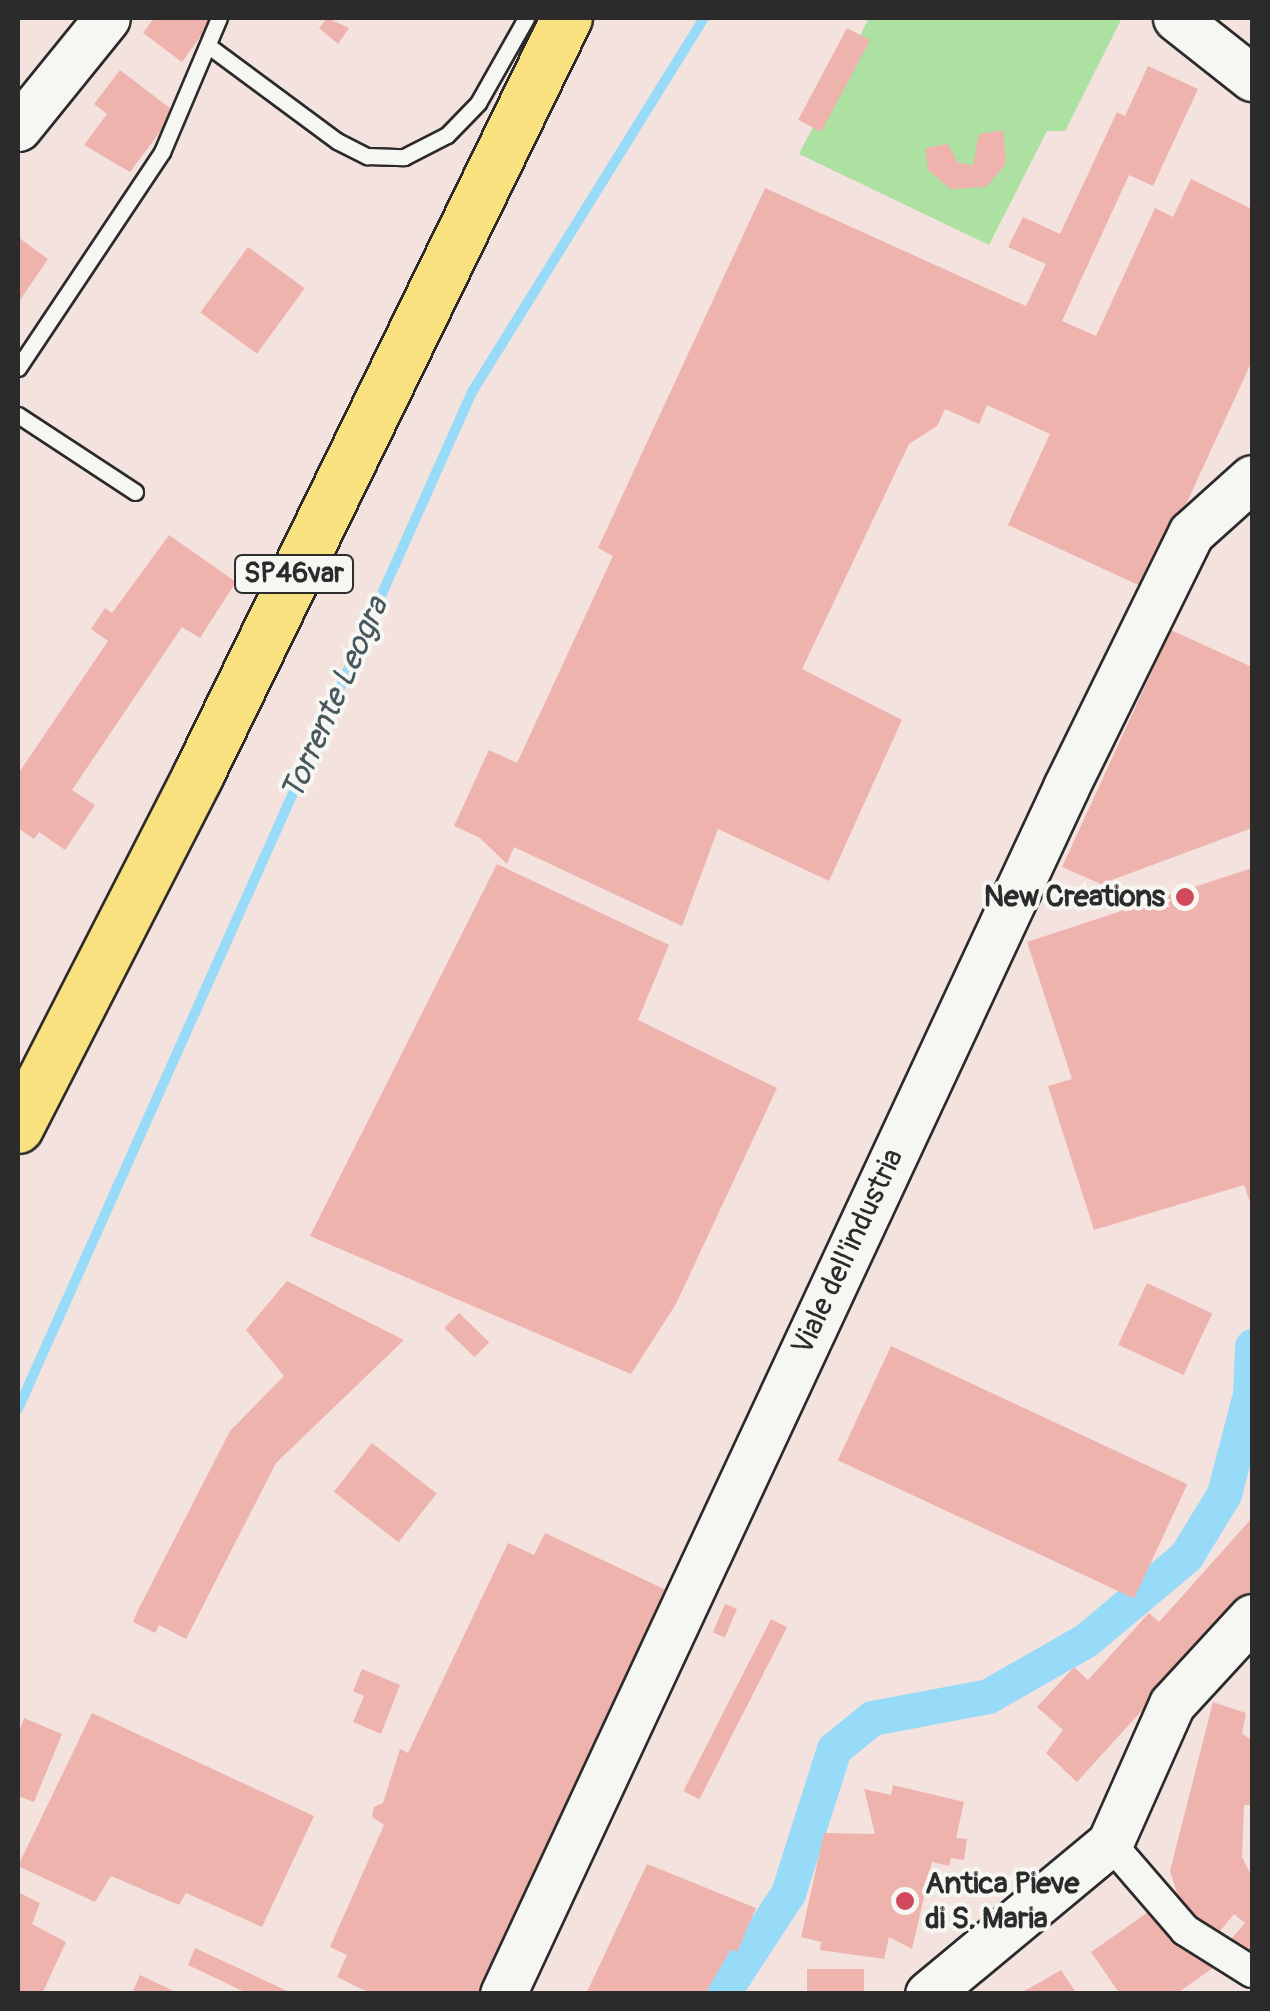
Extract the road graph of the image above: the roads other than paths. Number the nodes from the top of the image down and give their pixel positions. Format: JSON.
{"nodes":[{"id":1,"x":106,"y":18,"type":"edge"},
{"id":2,"x":220,"y":18,"type":"edge"},
{"id":3,"x":526,"y":18,"type":"edge"},
{"id":4,"x":567,"y":18,"type":"edge"},
{"id":5,"x":1176,"y":18,"type":"edge"},
{"id":6,"x":210,"y":47,"type":"junction"},
{"id":7,"x":1251,"y":77,"type":"edge"},
{"id":8,"x":18,"y":128,"type":"edge"},
{"id":9,"x":18,"y":368,"type":"edge"},
{"id":10,"x":18,"y":416,"type":"edge"},
{"id":11,"x":1252,"y":478,"type":"edge"},
{"id":12,"x":136,"y":492,"type":"dead end"},
{"id":13,"x":1252,"y":499,"type":"edge"},
{"id":14,"x":1204,"y":518,"type":"junction"},
{"id":15,"x":18,"y":1128,"type":"edge"},
{"id":16,"x":1252,"y":1618,"type":"edge"},
{"id":17,"x":1110,"y":1842,"type":"junction"},
{"id":18,"x":1252,"y":1972,"type":"edge"},
{"id":19,"x":503,"y":1994,"type":"edge"},
{"id":20,"x":928,"y":1994,"type":"edge"}],
"edges":[{"from":1,"to":8,"type":"street"},
{"from":2,"to":6,"type":"lane"},
{"from":3,"to":6,"type":"lane"},
{"from":4,"to":15,"type":"main road","number":"SP46var"},
{"from":5,"to":7,"type":"street"},
{"from":6,"to":9,"type":"lane"},
{"from":10,"to":12,"type":"lane"},
{"from":11,"to":14,"type":"street","name":"Viale dell'industria"},
{"from":13,"to":14,"type":"street"},
{"from":14,"to":19,"type":"street","name":"Viale dell'industria"},
{"from":16,"to":17,"type":"street"},
{"from":17,"to":18,"type":"street"},
{"from":17,"to":20,"type":"street"}]}
